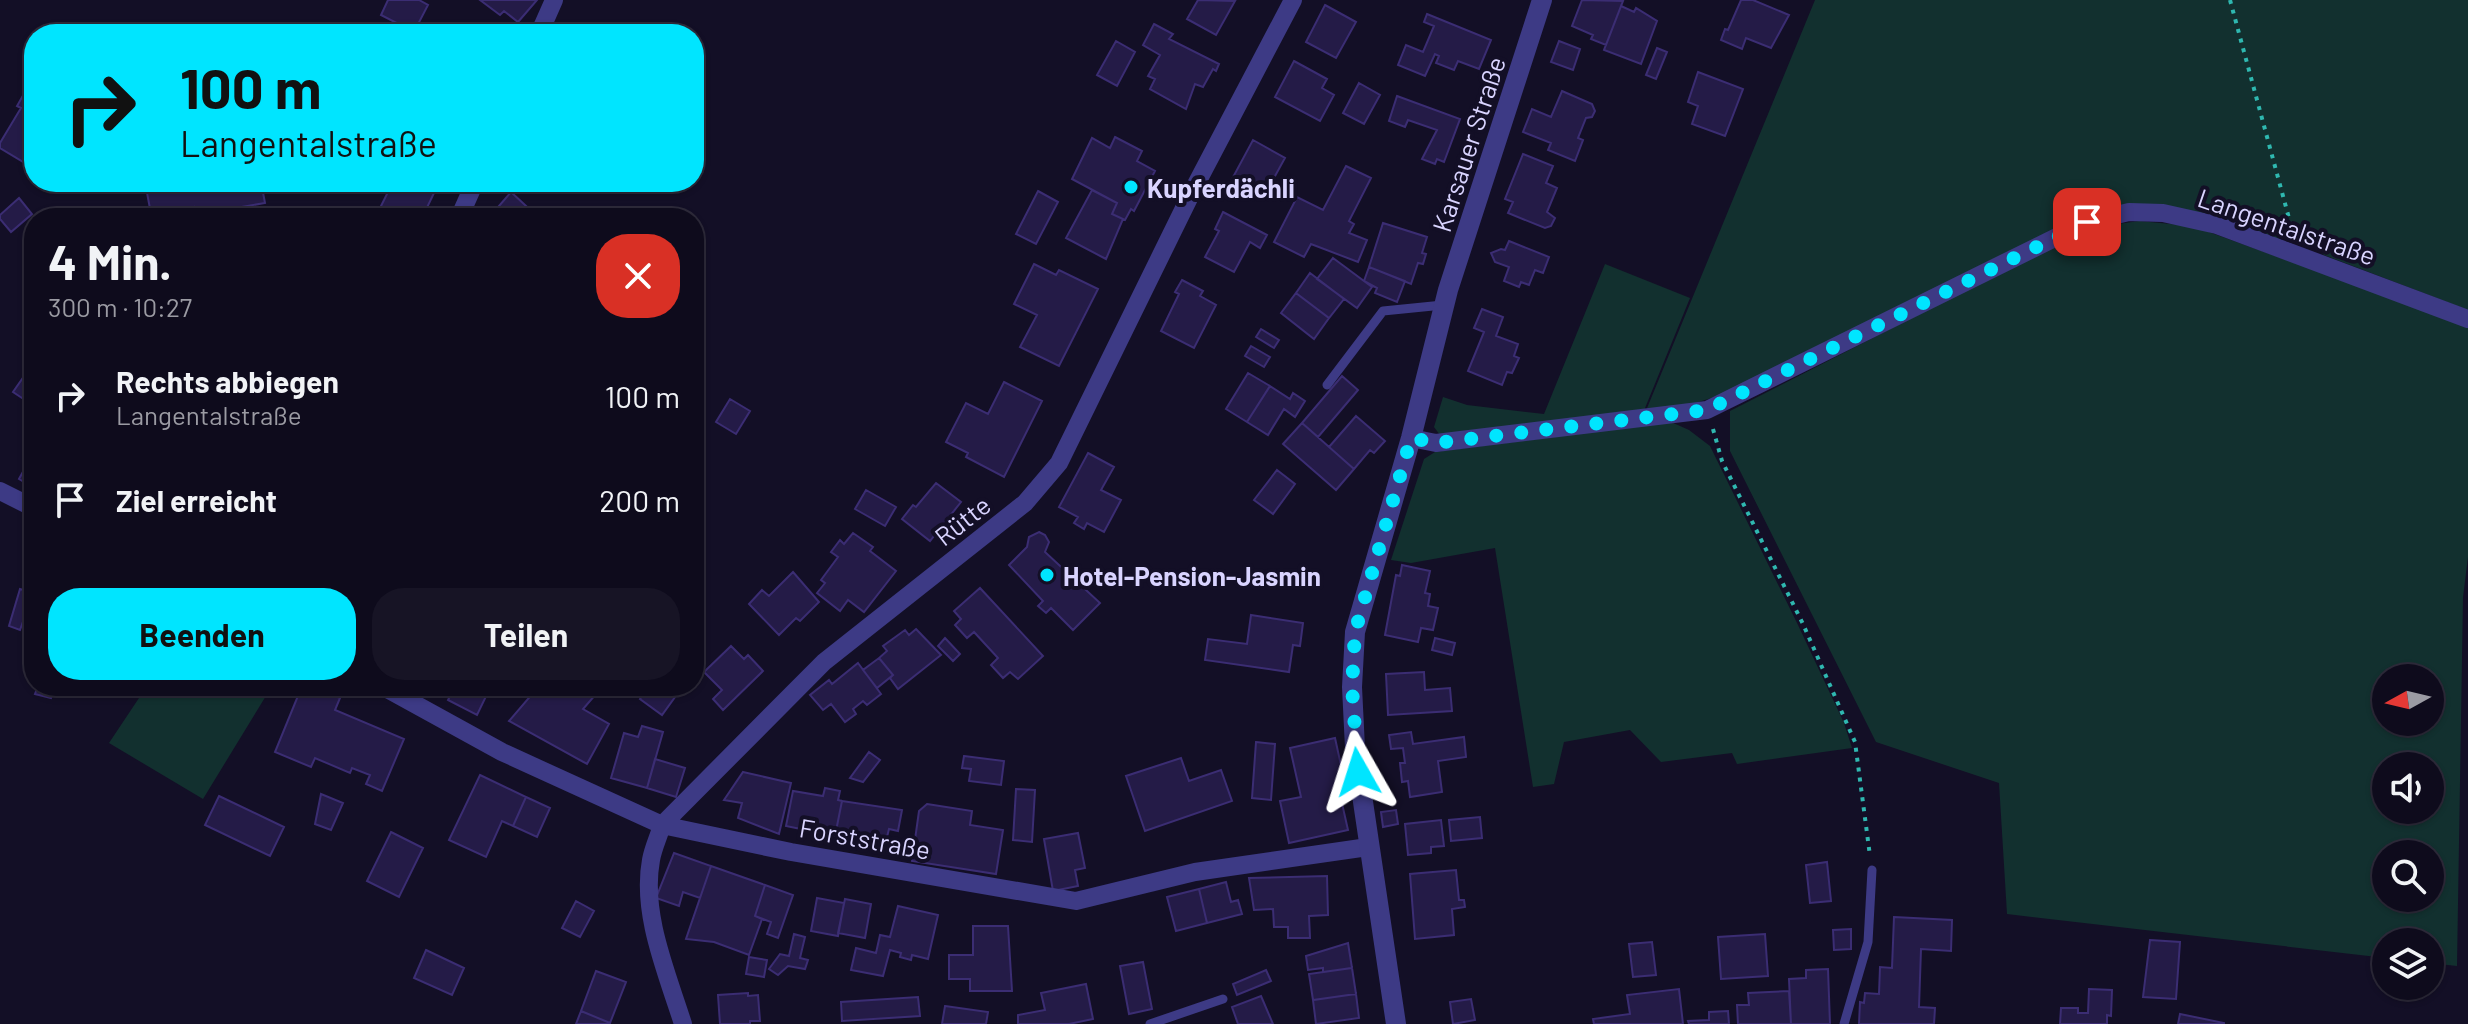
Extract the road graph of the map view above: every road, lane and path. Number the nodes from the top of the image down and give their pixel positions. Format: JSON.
{"nodes":[{"id":1,"x":554,"y":0,"type":"edge"},
{"id":2,"x":1293,"y":0,"type":"edge"},
{"id":3,"x":1542,"y":0,"type":"edge"},
{"id":4,"x":2230,"y":0,"type":"edge"},
{"id":5,"x":543,"y":24,"type":"edge"},
{"id":6,"x":2292,"y":230,"type":"dead end"},
{"id":7,"x":1444,"y":305,"type":"junction"},
{"id":8,"x":2468,"y":319,"type":"edge"},
{"id":9,"x":1327,"y":385,"type":"dead end"},
{"id":10,"x":1707,"y":410,"type":"junction"},
{"id":11,"x":1411,"y":438,"type":"junction"},
{"id":12,"x":0,"y":491,"type":"edge"},
{"id":13,"x":24,"y":503,"type":"edge"},
{"id":14,"x":400,"y":696,"type":"edge"},
{"id":15,"x":662,"y":825,"type":"junction"},
{"id":16,"x":1368,"y":847,"type":"junction"},
{"id":17,"x":1872,"y":870,"type":"joint"},
{"id":18,"x":1223,"y":999,"type":"dead end"},
{"id":19,"x":683,"y":1024,"type":"edge"},
{"id":20,"x":1150,"y":1024,"type":"edge"},
{"id":21,"x":1396,"y":1024,"type":"edge"},
{"id":22,"x":1844,"y":1024,"type":"edge"}],
"edges":[{"from":1,"to":5,"type":"street"},
{"from":2,"to":15,"type":"street","name":"Rütte"},
{"from":3,"to":7,"type":"street","name":"Karsauer Straße"},
{"from":4,"to":6,"type":"path"},
{"from":7,"to":9,"type":"lane"},
{"from":7,"to":11,"type":"street","name":"Karsauer Straße"},
{"from":8,"to":10,"type":"street","name":"Langentalstraße"},
{"from":10,"to":11,"type":"street","name":"Langentalstraße"},
{"from":10,"to":17,"type":"path"},
{"from":11,"to":16,"type":"street","name":"Karsauer Straße"},
{"from":12,"to":13,"type":"street"},
{"from":14,"to":15,"type":"street","name":"Forststraße"},
{"from":15,"to":16,"type":"street","name":"Forststraße"},
{"from":15,"to":19,"type":"street","name":"Rütte"},
{"from":16,"to":21,"type":"street","name":"Karsauer Straße"},
{"from":17,"to":22,"type":"lane"},
{"from":18,"to":20,"type":"lane"}]}
